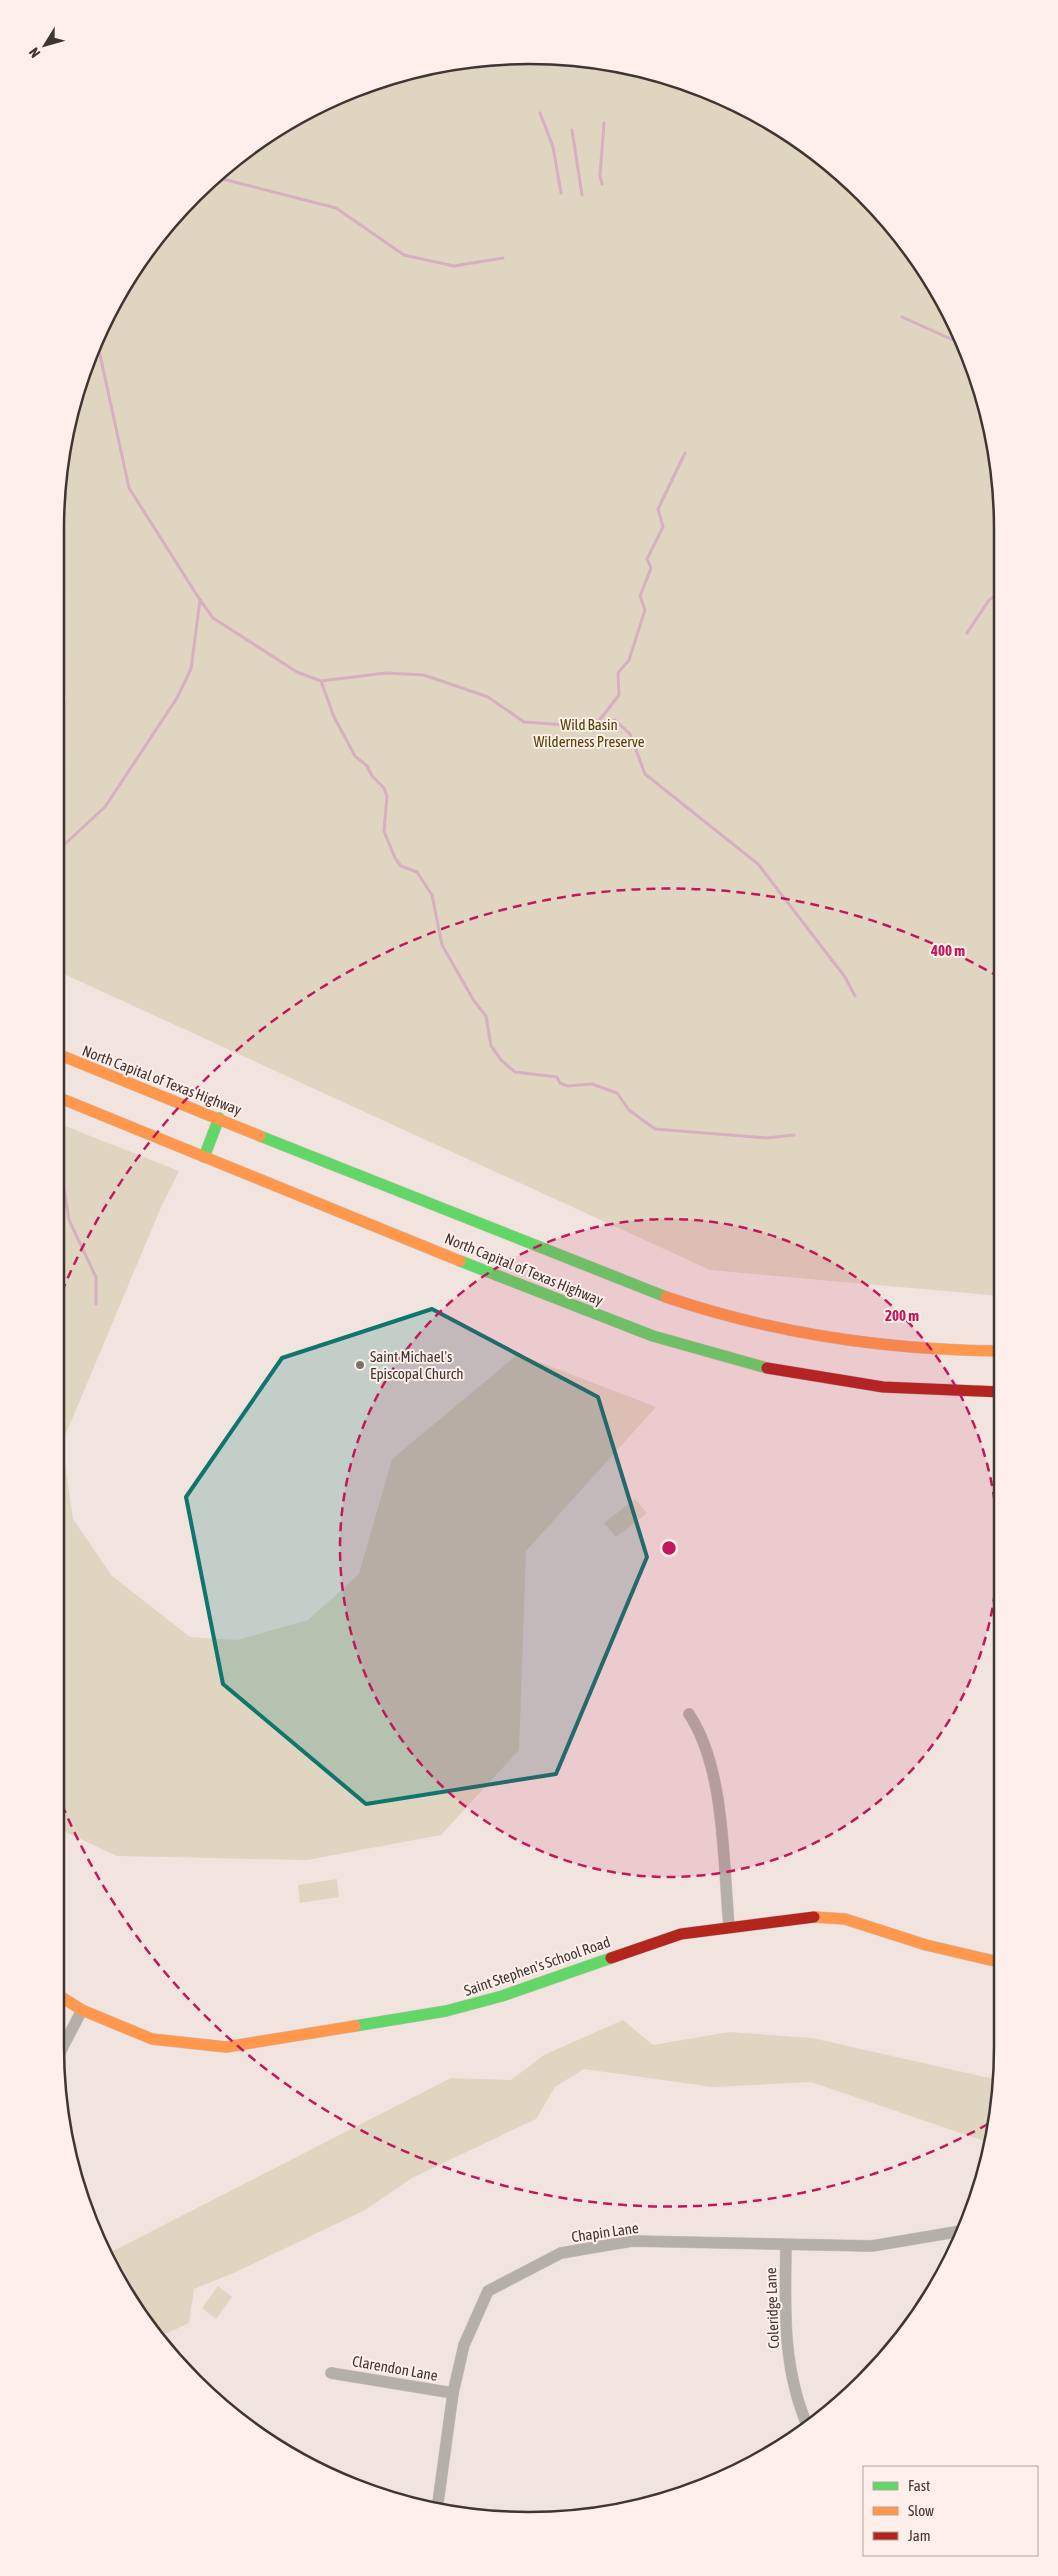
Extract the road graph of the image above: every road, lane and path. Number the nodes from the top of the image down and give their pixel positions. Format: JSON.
{"nodes":[{"id":1,"x":64,"y":1058,"type":"edge"},
{"id":2,"x":64,"y":1100,"type":"edge"},
{"id":3,"x":219,"y":1118,"type":"junction"},
{"id":4,"x":204,"y":1157,"type":"junction"},
{"id":5,"x":994,"y":1351,"type":"edge"},
{"id":6,"x":994,"y":1392,"type":"edge"},
{"id":7,"x":688,"y":1714,"type":"dead end"},
{"id":8,"x":729,"y":1926,"type":"junction"},
{"id":9,"x":994,"y":1961,"type":"edge"},
{"id":10,"x":64,"y":1999,"type":"edge"},
{"id":11,"x":82,"y":2010,"type":"junction"},
{"id":12,"x":64,"y":2045,"type":"edge"},
{"id":13,"x":956,"y":2232,"type":"edge"},
{"id":14,"x":786,"y":2244,"type":"junction"},
{"id":15,"x":331,"y":2373,"type":"dead end"},
{"id":16,"x":453,"y":2393,"type":"junction"},
{"id":17,"x":805,"y":2421,"type":"edge"},
{"id":18,"x":438,"y":2503,"type":"edge"}],
"edges":[{"from":1,"to":3,"type":"main road","name":"North Capital of Texas Highway"},
{"from":2,"to":4,"type":"main road","name":"North Capital of Texas Highway"},
{"from":3,"to":4,"type":"main road"},
{"from":3,"to":5,"type":"main road","name":"North Capital of Texas Highway"},
{"from":4,"to":6,"type":"main road","name":"North Capital of Texas Highway"},
{"from":7,"to":8,"type":"street"},
{"from":8,"to":9,"type":"main road","name":"Saint Stephen's School Road"},
{"from":8,"to":11,"type":"main road","name":"Saint Stephen's School Road"},
{"from":10,"to":11,"type":"main road","name":"Saint Stephen's School Road"},
{"from":11,"to":12,"type":"street"},
{"from":13,"to":14,"type":"street","name":"Chapin Lane"},
{"from":14,"to":16,"type":"street","name":"Chapin Lane"},
{"from":14,"to":17,"type":"street","name":"Coleridge Lane"},
{"from":15,"to":16,"type":"street","name":"Clarendon Lane"},
{"from":16,"to":18,"type":"street","name":"Chapin Lane"}]}
